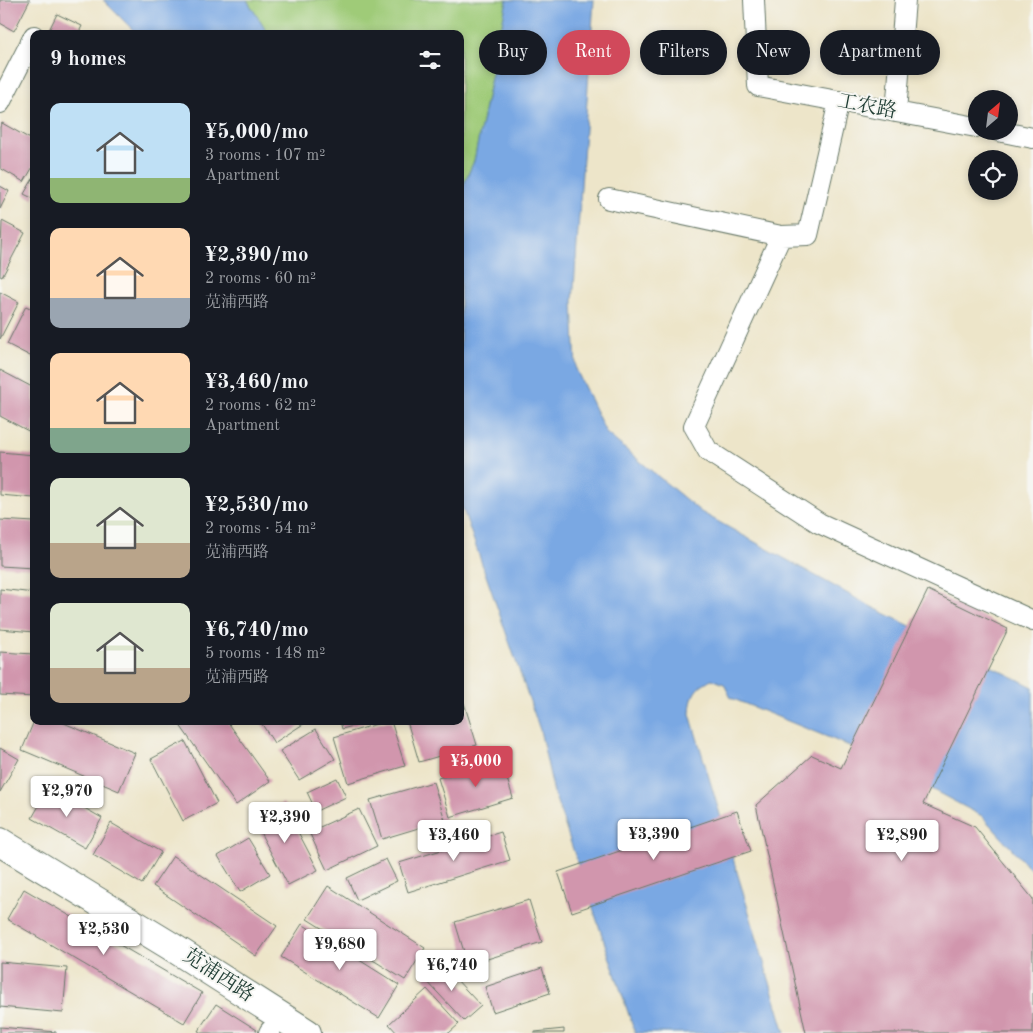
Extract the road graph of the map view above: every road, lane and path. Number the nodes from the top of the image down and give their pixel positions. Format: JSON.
{"nodes":[{"id":1,"x":754,"y":0,"type":"edge"},
{"id":2,"x":905,"y":0,"type":"edge"},
{"id":3,"x":30,"y":43,"type":"edge"},
{"id":4,"x":839,"y":101,"type":"junction"},
{"id":5,"x":0,"y":103,"type":"edge"},
{"id":6,"x":896,"y":112,"type":"junction"},
{"id":7,"x":968,"y":126,"type":"edge"},
{"id":8,"x":1018,"y":135,"type":"edge"},
{"id":9,"x":1033,"y":138,"type":"edge"},
{"id":10,"x":609,"y":199,"type":"dead end"},
{"id":11,"x":781,"y":236,"type":"junction"},
{"id":12,"x":1033,"y":621,"type":"edge"},
{"id":13,"x":0,"y":842,"type":"edge"},
{"id":14,"x":0,"y":863,"type":"edge"},
{"id":15,"x":271,"y":1032,"type":"edge"},
{"id":16,"x":306,"y":1033,"type":"edge"}],
"edges":[{"from":1,"to":4,"type":"street","name":"工农路"},
{"from":2,"to":6,"type":"street"},
{"from":3,"to":5,"type":"street"},
{"from":4,"to":6,"type":"street","name":"工农路"},
{"from":4,"to":11,"type":"street"},
{"from":6,"to":7,"type":"street","name":"工农路"},
{"from":8,"to":9,"type":"street"},
{"from":10,"to":11,"type":"street"},
{"from":11,"to":12,"type":"street"},
{"from":13,"to":16,"type":"street","name":"苋浦西路"},
{"from":14,"to":15,"type":"street","name":"苋浦西路"}]}
